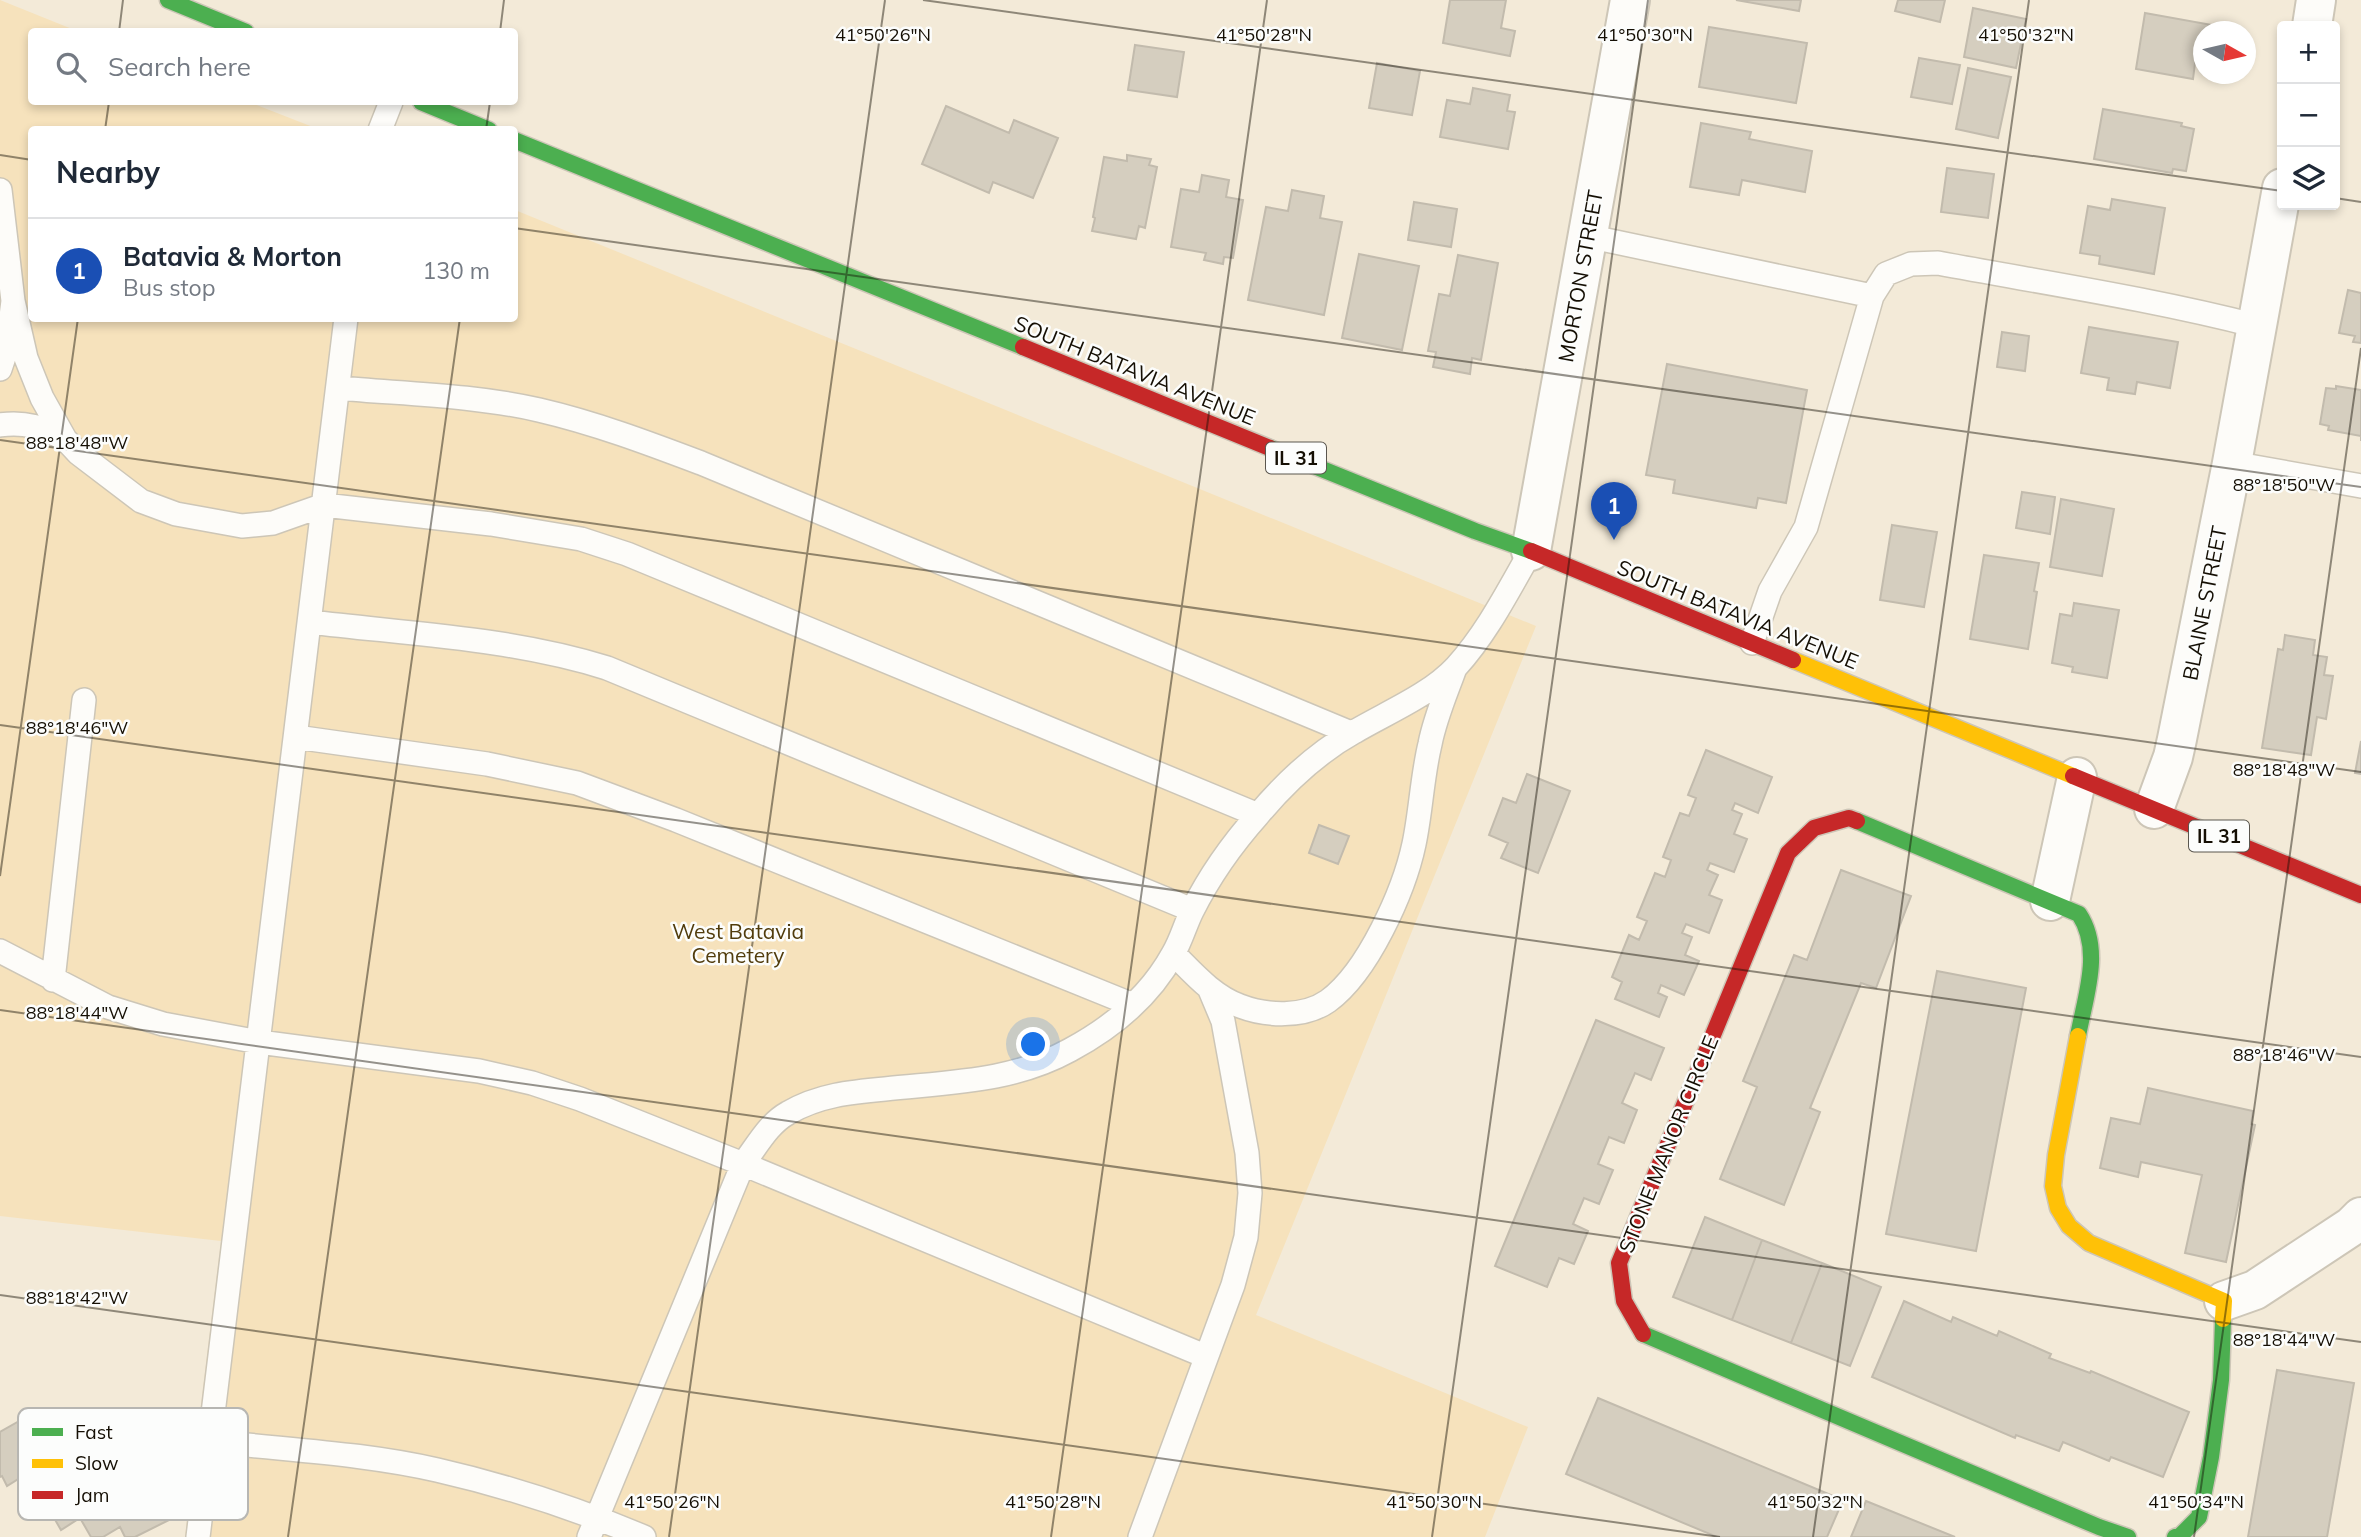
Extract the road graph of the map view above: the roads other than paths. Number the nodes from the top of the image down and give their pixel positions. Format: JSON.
{"nodes":[{"id":1,"x":168,"y":0,"type":"edge"},
{"id":2,"x":1630,"y":0,"type":"edge"},
{"id":3,"x":2316,"y":0,"type":"edge"},
{"id":4,"x":2313,"y":21,"type":"edge"},
{"id":5,"x":236,"y":28,"type":"edge"},
{"id":6,"x":390,"y":105,"type":"edge"},
{"id":7,"x":428,"y":105,"type":"edge"},
{"id":8,"x":382,"y":126,"type":"edge"},
{"id":9,"x":479,"y":126,"type":"edge"},
{"id":10,"x":518,"y":142,"type":"edge"},
{"id":11,"x":0,"y":190,"type":"edge"},
{"id":12,"x":2278,"y":210,"type":"edge"},
{"id":13,"x":1587,"y":236,"type":"junction"},
{"id":14,"x":1872,"y":296,"type":"junction"},
{"id":15,"x":13,"y":301,"type":"junction"},
{"id":16,"x":346,"y":322,"type":"edge"},
{"id":17,"x":2257,"y":326,"type":"junction"},
{"id":18,"x":0,"y":369,"type":"edge"},
{"id":19,"x":338,"y":388,"type":"junction"},
{"id":20,"x":0,"y":425,"type":"edge"},
{"id":21,"x":65,"y":439,"type":"junction"},
{"id":22,"x":2232,"y":463,"type":"junction"},
{"id":23,"x":2361,"y":486,"type":"edge"},
{"id":24,"x":324,"y":505,"type":"junction"},
{"id":25,"x":1531,"y":551,"type":"junction"},
{"id":26,"x":310,"y":622,"type":"junction"},
{"id":27,"x":1752,"y":643,"type":"junction"},
{"id":28,"x":1455,"y":668,"type":"junction"},
{"id":29,"x":84,"y":699,"type":"dead end"},
{"id":30,"x":1351,"y":733,"type":"junction"},
{"id":31,"x":296,"y":737,"type":"junction"},
{"id":32,"x":2077,"y":777,"type":"junction"},
{"id":33,"x":2154,"y":809,"type":"junction"},
{"id":34,"x":1258,"y":815,"type":"junction"},
{"id":35,"x":2361,"y":895,"type":"edge"},
{"id":36,"x":2050,"y":901,"type":"junction"},
{"id":37,"x":1192,"y":910,"type":"junction"},
{"id":38,"x":0,"y":951,"type":"edge"},
{"id":39,"x":1174,"y":954,"type":"junction"},
{"id":40,"x":53,"y":980,"type":"junction"},
{"id":41,"x":1210,"y":990,"type":"junction"},
{"id":42,"x":1133,"y":1005,"type":"junction"},
{"id":43,"x":259,"y":1042,"type":"junction"},
{"id":44,"x":743,"y":1164,"type":"junction"},
{"id":45,"x":2361,"y":1217,"type":"edge"},
{"id":46,"x":2224,"y":1301,"type":"junction"},
{"id":47,"x":1205,"y":1356,"type":"junction"},
{"id":48,"x":214,"y":1408,"type":"edge"},
{"id":49,"x":248,"y":1445,"type":"edge"},
{"id":50,"x":593,"y":1527,"type":"edge"},
{"id":51,"x":2190,"y":1530,"type":"edge"},
{"id":52,"x":644,"y":1537,"type":"edge"},
{"id":53,"x":1140,"y":1537,"type":"edge"},
{"id":54,"x":2128,"y":1537,"type":"edge"}],
"edges":[{"from":1,"to":5,"type":"main road"},
{"from":2,"to":13,"type":"street","name":"MORTON STREET"},
{"from":3,"to":4,"type":"street"},
{"from":6,"to":8,"type":"lane"},
{"from":7,"to":9,"type":"main road"},
{"from":10,"to":25,"type":"main road","name":"SOUTH BATAVIA AVENUE","number":"IL 31"},
{"from":11,"to":15,"type":"lane"},
{"from":12,"to":17,"type":"street","name":"BLAINE STREET"},
{"from":13,"to":14,"type":"lane"},
{"from":13,"to":25,"type":"street","name":"MORTON STREET"},
{"from":14,"to":17,"type":"lane"},
{"from":14,"to":27,"type":"lane"},
{"from":15,"to":18,"type":"lane"},
{"from":15,"to":21,"type":"lane"},
{"from":16,"to":19,"type":"lane"},
{"from":17,"to":22,"type":"street","name":"BLAINE STREET"},
{"from":19,"to":24,"type":"lane"},
{"from":19,"to":30,"type":"lane"},
{"from":20,"to":21,"type":"lane"},
{"from":21,"to":24,"type":"lane"},
{"from":22,"to":23,"type":"lane"},
{"from":22,"to":33,"type":"street","name":"BLAINE STREET"},
{"from":24,"to":26,"type":"lane"},
{"from":24,"to":34,"type":"lane"},
{"from":25,"to":27,"type":"main road","name":"SOUTH BATAVIA AVENUE","number":"IL 31"},
{"from":25,"to":28,"type":"lane"},
{"from":26,"to":31,"type":"lane"},
{"from":26,"to":37,"type":"lane"},
{"from":27,"to":32,"type":"main road","name":"SOUTH BATAVIA AVENUE","number":"IL 31"},
{"from":28,"to":30,"type":"lane"},
{"from":28,"to":41,"type":"lane"},
{"from":29,"to":40,"type":"lane"},
{"from":30,"to":34,"type":"lane"},
{"from":31,"to":42,"type":"lane"},
{"from":31,"to":43,"type":"lane"},
{"from":32,"to":33,"type":"main road","name":"SOUTH BATAVIA AVENUE","number":"IL 31"},
{"from":32,"to":36,"type":"street"},
{"from":33,"to":35,"type":"main road","name":"SOUTH BATAVIA AVENUE","number":"IL 31"},
{"from":34,"to":37,"type":"lane"},
{"from":36,"to":46,"type":"main road","name":"STONE MANOR CIRCLE"},
{"from":36,"to":54,"type":"main road","name":"STONE MANOR CIRCLE"},
{"from":37,"to":39,"type":"lane"},
{"from":38,"to":40,"type":"lane"},
{"from":39,"to":41,"type":"lane"},
{"from":39,"to":42,"type":"lane"},
{"from":40,"to":43,"type":"lane"},
{"from":41,"to":47,"type":"lane"},
{"from":42,"to":44,"type":"lane"},
{"from":43,"to":44,"type":"lane"},
{"from":43,"to":48,"type":"lane"},
{"from":44,"to":47,"type":"lane"},
{"from":44,"to":50,"type":"lane"},
{"from":45,"to":46,"type":"street"},
{"from":46,"to":51,"type":"main road"},
{"from":47,"to":53,"type":"lane"},
{"from":49,"to":50,"type":"lane"},
{"from":50,"to":52,"type":"lane"}]}
